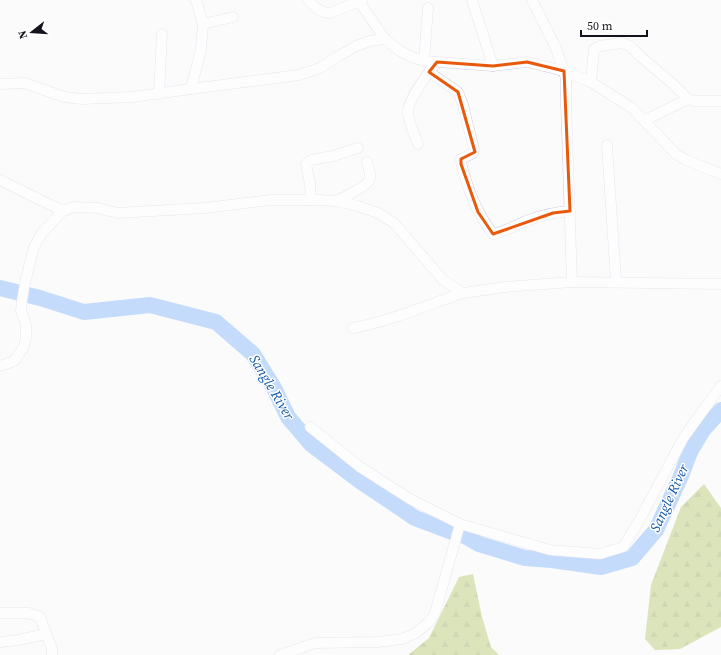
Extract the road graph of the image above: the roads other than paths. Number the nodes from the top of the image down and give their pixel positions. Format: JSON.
{"nodes":[{"id":1,"x":196,"y":0,"type":"edge"},
{"id":2,"x":308,"y":0,"type":"edge"},
{"id":3,"x":360,"y":0,"type":"edge"},
{"id":4,"x":472,"y":0,"type":"edge"},
{"id":5,"x":532,"y":0,"type":"edge"},
{"id":6,"x":428,"y":8,"type":"dead end"},
{"id":7,"x":234,"y":17,"type":"dead end"},
{"id":8,"x":203,"y":24,"type":"junction"},
{"id":9,"x":162,"y":34,"type":"dead end"},
{"id":10,"x":385,"y":39,"type":"junction"},
{"id":11,"x":424,"y":61,"type":"junction"},
{"id":12,"x":437,"y":62,"type":"junction"},
{"id":13,"x":492,"y":66,"type":"junction"},
{"id":14,"x":564,"y":71,"type":"junction"},
{"id":15,"x":430,"y":72,"type":"junction"},
{"id":16,"x":591,"y":82,"type":"junction"},
{"id":17,"x":0,"y":84,"type":"edge"},
{"id":18,"x":191,"y":89,"type":"junction"},
{"id":19,"x":159,"y":94,"type":"junction"},
{"id":20,"x":688,"y":99,"type":"junction"},
{"id":21,"x":721,"y":102,"type":"edge"},
{"id":22,"x":645,"y":120,"type":"junction"},
{"id":23,"x":418,"y":144,"type":"dead end"},
{"id":24,"x":607,"y":145,"type":"dead end"},
{"id":25,"x":358,"y":148,"type":"dead end"},
{"id":26,"x":367,"y":162,"type":"dead end"},
{"id":27,"x":721,"y":174,"type":"edge"},
{"id":28,"x":0,"y":180,"type":"edge"},
{"id":29,"x":311,"y":200,"type":"junction"},
{"id":30,"x":336,"y":202,"type":"junction"},
{"id":31,"x":63,"y":211,"type":"junction"},
{"id":32,"x":570,"y":211,"type":"junction"},
{"id":33,"x":572,"y":282,"type":"junction"},
{"id":34,"x":616,"y":282,"type":"junction"},
{"id":35,"x":721,"y":284,"type":"edge"},
{"id":36,"x":463,"y":293,"type":"junction"},
{"id":37,"x":353,"y":328,"type":"dead end"},
{"id":38,"x":0,"y":366,"type":"edge"},
{"id":39,"x":721,"y":386,"type":"edge"},
{"id":40,"x":310,"y":427,"type":"dead end"},
{"id":41,"x":460,"y":524,"type":"junction"},
{"id":42,"x":0,"y":613,"type":"edge"},
{"id":43,"x":46,"y":634,"type":"junction"},
{"id":44,"x":0,"y":642,"type":"edge"},
{"id":45,"x":52,"y":655,"type":"edge"},
{"id":46,"x":280,"y":655,"type":"edge"}],
"edges":[{"from":1,"to":8,"type":"street"},
{"from":2,"to":3,"type":"street"},
{"from":3,"to":10,"type":"street"},
{"from":4,"to":13,"type":"street"},
{"from":5,"to":14,"type":"street"},
{"from":6,"to":11,"type":"street"},
{"from":7,"to":8,"type":"street"},
{"from":8,"to":18,"type":"street"},
{"from":9,"to":19,"type":"street"},
{"from":10,"to":11,"type":"street"},
{"from":10,"to":18,"type":"street"},
{"from":11,"to":12,"type":"street"},
{"from":12,"to":13,"type":"street"},
{"from":12,"to":15,"type":"street"},
{"from":13,"to":14,"type":"street"},
{"from":14,"to":16,"type":"street"},
{"from":14,"to":32,"type":"street"},
{"from":15,"to":23,"type":"street"},
{"from":15,"to":32,"type":"street"},
{"from":16,"to":20,"type":"street"},
{"from":16,"to":22,"type":"street"},
{"from":17,"to":19,"type":"street"},
{"from":18,"to":19,"type":"street"},
{"from":20,"to":21,"type":"street"},
{"from":20,"to":22,"type":"street"},
{"from":22,"to":27,"type":"street"},
{"from":24,"to":34,"type":"street"},
{"from":25,"to":29,"type":"street"},
{"from":26,"to":30,"type":"street"},
{"from":28,"to":31,"type":"street"},
{"from":29,"to":30,"type":"street"},
{"from":29,"to":31,"type":"street"},
{"from":30,"to":36,"type":"street"},
{"from":31,"to":38,"type":"street"},
{"from":32,"to":33,"type":"street"},
{"from":33,"to":34,"type":"street"},
{"from":33,"to":36,"type":"street"},
{"from":34,"to":35,"type":"street"},
{"from":36,"to":37,"type":"street"},
{"from":39,"to":41,"type":"street"},
{"from":40,"to":41,"type":"street"},
{"from":41,"to":46,"type":"street"},
{"from":42,"to":43,"type":"street"},
{"from":43,"to":44,"type":"street"},
{"from":43,"to":45,"type":"street"}]}
